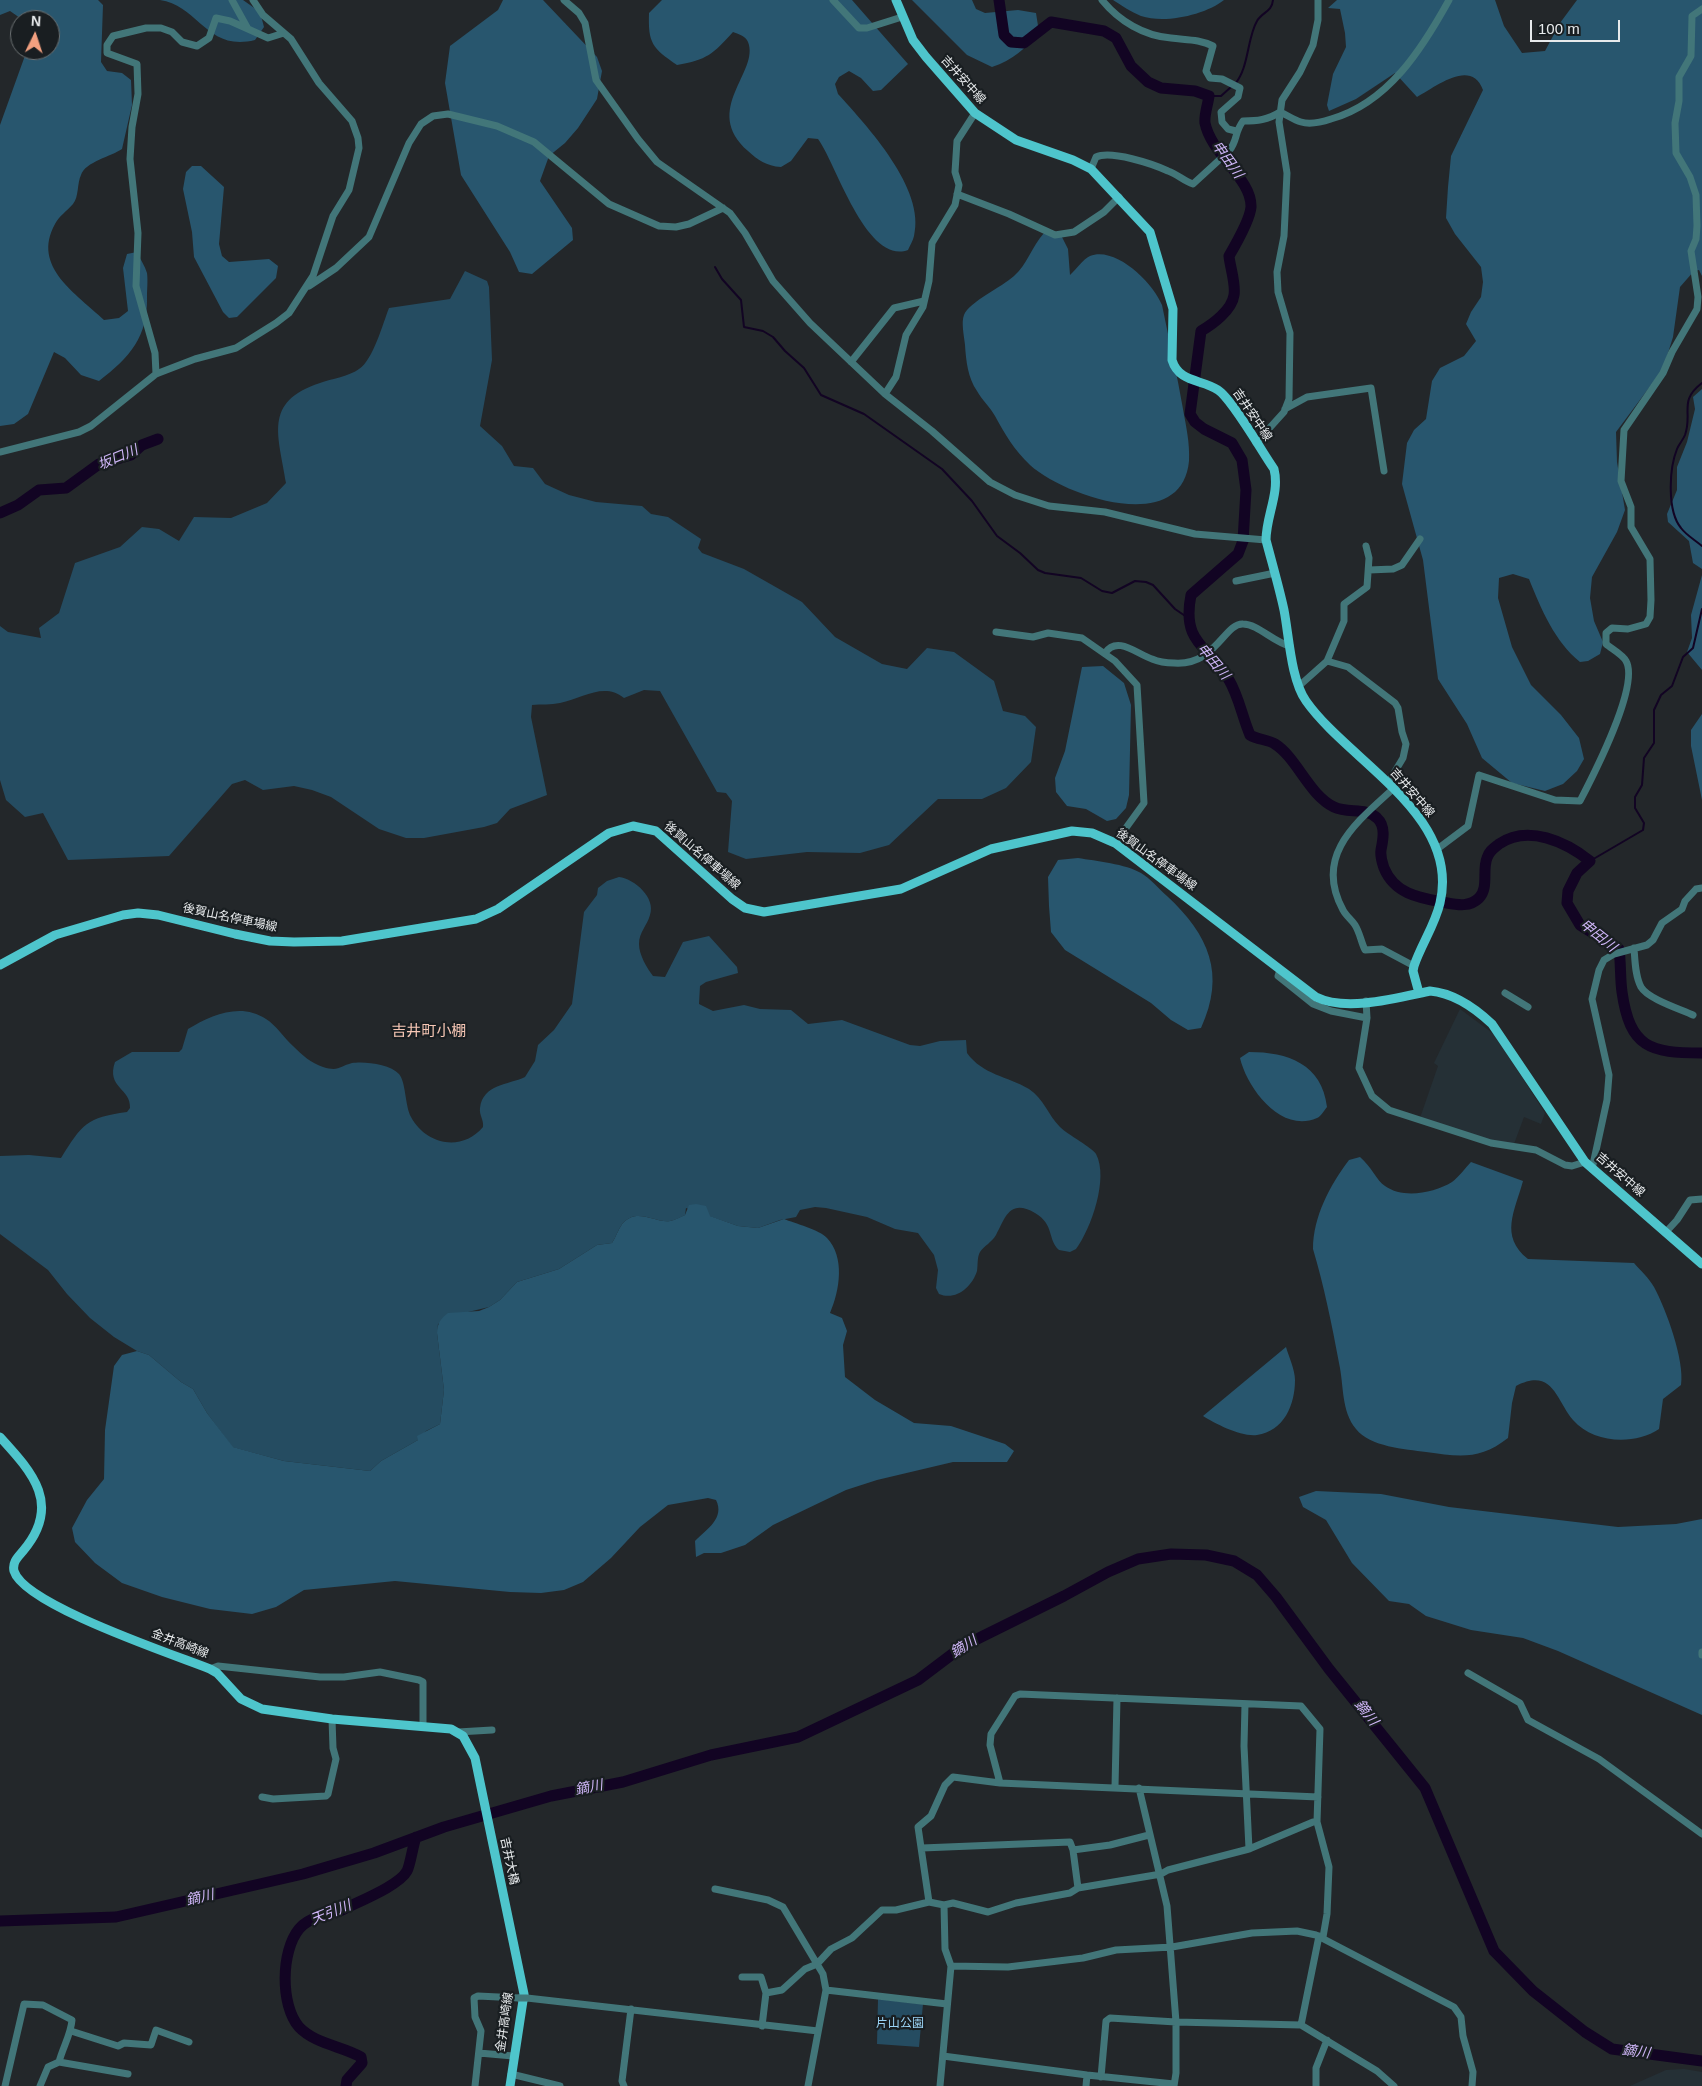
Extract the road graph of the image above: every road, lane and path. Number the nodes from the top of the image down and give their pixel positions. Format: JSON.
{"nodes":[{"id":1,"x":232,"y":0,"type":"edge"},
{"id":2,"x":252,"y":0,"type":"edge"},
{"id":3,"x":564,"y":0,"type":"edge"},
{"id":4,"x":833,"y":0,"type":"edge"},
{"id":5,"x":896,"y":0,"type":"edge"},
{"id":6,"x":1102,"y":0,"type":"edge"},
{"id":7,"x":1318,"y":0,"type":"edge"},
{"id":8,"x":1449,"y":0,"type":"edge"},
{"id":9,"x":1699,"y":0,"type":"edge"},
{"id":10,"x":1702,"y":7,"type":"edge"},
{"id":11,"x":902,"y":17,"type":"junction"},
{"id":12,"x":248,"y":29,"type":"junction"},
{"id":13,"x":284,"y":32,"type":"junction"},
{"id":14,"x":1280,"y":112,"type":"junction"},
{"id":15,"x":975,"y":113,"type":"junction"},
{"id":16,"x":1236,"y":131,"type":"junction"},
{"id":17,"x":1091,"y":169,"type":"junction"},
{"id":18,"x":958,"y":194,"type":"junction"},
{"id":19,"x":1119,"y":197,"type":"junction"},
{"id":20,"x":723,"y":208,"type":"junction"},
{"id":21,"x":308,"y":286,"type":"junction"},
{"id":22,"x":924,"y":301,"type":"junction"},
{"id":23,"x":851,"y":362,"type":"junction"},
{"id":24,"x":156,"y":374,"type":"junction"},
{"id":25,"x":885,"y":394,"type":"junction"},
{"id":26,"x":1285,"y":409,"type":"junction"},
{"id":27,"x":1256,"y":443,"type":"junction"},
{"id":28,"x":0,"y":452,"type":"edge"},
{"id":29,"x":1384,"y":472,"type":"dead end"},
{"id":30,"x":1420,"y":539,"type":"dead end"},
{"id":31,"x":1262,"y":540,"type":"junction"},
{"id":32,"x":1366,"y":546,"type":"dead end"},
{"id":33,"x":1369,"y":570,"type":"junction"},
{"id":34,"x":1275,"y":573,"type":"junction"},
{"id":35,"x":1236,"y":581,"type":"dead end"},
{"id":36,"x":996,"y":632,"type":"dead end"},
{"id":37,"x":1290,"y":646,"type":"junction"},
{"id":38,"x":1105,"y":654,"type":"junction"},
{"id":39,"x":1327,"y":661,"type":"junction"},
{"id":40,"x":1299,"y":686,"type":"junction"},
{"id":41,"x":1391,"y":785,"type":"junction"},
{"id":42,"x":1115,"y":843,"type":"junction"},
{"id":43,"x":1436,"y":850,"type":"junction"},
{"id":44,"x":1702,"y":888,"type":"edge"},
{"id":45,"x":1634,"y":948,"type":"junction"},
{"id":46,"x":0,"y":965,"type":"edge"},
{"id":47,"x":1414,"y":966,"type":"junction"},
{"id":48,"x":1280,"y":970,"type":"junction"},
{"id":49,"x":1419,"y":993,"type":"junction"},
{"id":50,"x":1505,"y":994,"type":"dead end"},
{"id":51,"x":1366,"y":1002,"type":"junction"},
{"id":52,"x":1528,"y":1007,"type":"dead end"},
{"id":53,"x":1693,"y":1015,"type":"dead end"},
{"id":54,"x":1367,"y":1018,"type":"junction"},
{"id":55,"x":1588,"y":1165,"type":"junction"},
{"id":56,"x":1702,"y":1199,"type":"edge"},
{"id":57,"x":1666,"y":1232,"type":"junction"},
{"id":58,"x":1702,"y":1264,"type":"edge"},
{"id":59,"x":0,"y":1437,"type":"edge"},
{"id":60,"x":210,"y":1669,"type":"junction"},
{"id":61,"x":1468,"y":1673,"type":"dead end"},
{"id":62,"x":1117,"y":1698,"type":"junction"},
{"id":63,"x":1245,"y":1704,"type":"junction"},
{"id":64,"x":332,"y":1719,"type":"junction"},
{"id":65,"x":423,"y":1726,"type":"junction"},
{"id":66,"x":492,"y":1730,"type":"dead end"},
{"id":67,"x":458,"y":1732,"type":"junction"},
{"id":68,"x":1000,"y":1783,"type":"junction"},
{"id":69,"x":1115,"y":1787,"type":"junction"},
{"id":70,"x":1138,"y":1788,"type":"junction"},
{"id":71,"x":1246,"y":1794,"type":"junction"},
{"id":72,"x":262,"y":1797,"type":"dead end"},
{"id":73,"x":1318,"y":1798,"type":"junction"},
{"id":74,"x":1317,"y":1822,"type":"junction"},
{"id":75,"x":1149,"y":1834,"type":"junction"},
{"id":76,"x":1702,"y":1834,"type":"edge"},
{"id":77,"x":922,"y":1848,"type":"junction"},
{"id":78,"x":1249,"y":1849,"type":"junction"},
{"id":79,"x":1074,"y":1850,"type":"junction"},
{"id":80,"x":1161,"y":1874,"type":"junction"},
{"id":81,"x":1078,"y":1888,"type":"junction"},
{"id":82,"x":715,"y":1889,"type":"dead end"},
{"id":83,"x":929,"y":1902,"type":"junction"},
{"id":84,"x":944,"y":1905,"type":"junction"},
{"id":85,"x":1321,"y":1937,"type":"junction"},
{"id":86,"x":1172,"y":1947,"type":"junction"},
{"id":87,"x":517,"y":1962,"type":"joint"},
{"id":88,"x":817,"y":1964,"type":"junction"},
{"id":89,"x":951,"y":1966,"type":"junction"},
{"id":90,"x":742,"y":1977,"type":"dead end"},
{"id":91,"x":826,"y":1990,"type":"junction"},
{"id":92,"x":766,"y":1993,"type":"junction"},
{"id":93,"x":947,"y":2004,"type":"junction"},
{"id":94,"x":631,"y":2009,"type":"junction"},
{"id":95,"x":1176,"y":2022,"type":"junction"},
{"id":96,"x":1301,"y":2025,"type":"junction"},
{"id":97,"x":762,"y":2026,"type":"junction"},
{"id":98,"x":71,"y":2031,"type":"junction"},
{"id":99,"x":818,"y":2031,"type":"junction"},
{"id":100,"x":1327,"y":2040,"type":"junction"},
{"id":101,"x":189,"y":2042,"type":"dead end"},
{"id":102,"x":479,"y":2053,"type":"junction"},
{"id":103,"x":513,"y":2056,"type":"junction"},
{"id":104,"x":943,"y":2056,"type":"junction"},
{"id":105,"x":59,"y":2062,"type":"junction"},
{"id":106,"x":128,"y":2074,"type":"dead end"},
{"id":107,"x":511,"y":2074,"type":"junction"},
{"id":108,"x":1087,"y":2075,"type":"junction"},
{"id":109,"x":1101,"y":2077,"type":"junction"},
{"id":110,"x":1174,"y":2085,"type":"edge"},
{"id":111,"x":2,"y":2086,"type":"edge"},
{"id":112,"x":40,"y":2086,"type":"edge"},
{"id":113,"x":475,"y":2086,"type":"edge"},
{"id":114,"x":510,"y":2086,"type":"edge"},
{"id":115,"x":560,"y":2086,"type":"edge"},
{"id":116,"x":624,"y":2086,"type":"edge"},
{"id":117,"x":808,"y":2086,"type":"edge"},
{"id":118,"x":940,"y":2086,"type":"edge"},
{"id":119,"x":1086,"y":2086,"type":"edge"},
{"id":120,"x":1316,"y":2086,"type":"edge"},
{"id":121,"x":1394,"y":2086,"type":"edge"},
{"id":122,"x":1472,"y":2086,"type":"edge"}],
"edges":[{"from":1,"to":12,"type":"street"},
{"from":2,"to":13,"type":"street"},
{"from":3,"to":20,"type":"street"},
{"from":4,"to":11,"type":"street"},
{"from":5,"to":11,"type":"main road","name":"吉井安中線"},
{"from":6,"to":16,"type":"street"},
{"from":7,"to":14,"type":"street"},
{"from":8,"to":14,"type":"street"},
{"from":9,"to":10,"type":"street"},
{"from":10,"to":43,"type":"street"},
{"from":11,"to":15,"type":"main road","name":"吉井安中線"},
{"from":12,"to":13,"type":"street"},
{"from":12,"to":24,"type":"street"},
{"from":13,"to":21,"type":"street"},
{"from":14,"to":16,"type":"street"},
{"from":14,"to":26,"type":"street"},
{"from":15,"to":17,"type":"main road","name":"吉井安中線"},
{"from":15,"to":18,"type":"street"},
{"from":16,"to":17,"type":"street"},
{"from":17,"to":19,"type":"main road","name":"吉井安中線"},
{"from":18,"to":19,"type":"street"},
{"from":18,"to":22,"type":"street"},
{"from":19,"to":27,"type":"main road","name":"吉井安中線"},
{"from":20,"to":21,"type":"street"},
{"from":20,"to":23,"type":"street"},
{"from":21,"to":24,"type":"street"},
{"from":22,"to":23,"type":"street"},
{"from":22,"to":25,"type":"street"},
{"from":23,"to":25,"type":"street"},
{"from":24,"to":28,"type":"street"},
{"from":25,"to":31,"type":"street"},
{"from":26,"to":27,"type":"street"},
{"from":26,"to":29,"type":"street"},
{"from":27,"to":31,"type":"main road","name":"吉井安中線"},
{"from":30,"to":33,"type":"street"},
{"from":31,"to":34,"type":"main road","name":"吉井安中線"},
{"from":32,"to":33,"type":"street"},
{"from":33,"to":39,"type":"street"},
{"from":34,"to":35,"type":"street"},
{"from":34,"to":37,"type":"main road","name":"吉井安中線"},
{"from":36,"to":38,"type":"street"},
{"from":37,"to":38,"type":"street"},
{"from":37,"to":40,"type":"main road","name":"吉井安中線"},
{"from":38,"to":42,"type":"street"},
{"from":39,"to":40,"type":"street"},
{"from":39,"to":41,"type":"street"},
{"from":40,"to":41,"type":"main road","name":"吉井安中線"},
{"from":41,"to":43,"type":"main road","name":"吉井安中線"},
{"from":41,"to":47,"type":"street"},
{"from":42,"to":46,"type":"main road","name":"後賀山名停車場線"},
{"from":42,"to":48,"type":"main road","name":"後賀山名停車場線"},
{"from":43,"to":47,"type":"main road","name":"吉井安中線"},
{"from":44,"to":45,"type":"street"},
{"from":45,"to":53,"type":"street"},
{"from":45,"to":55,"type":"street"},
{"from":47,"to":49,"type":"main road"},
{"from":48,"to":51,"type":"main road","name":"後賀山名停車場線"},
{"from":48,"to":54,"type":"street"},
{"from":49,"to":51,"type":"main road","name":"後賀山名停車場線"},
{"from":49,"to":55,"type":"main road","name":"吉井安中線"},
{"from":50,"to":52,"type":"street"},
{"from":51,"to":54,"type":"street"},
{"from":54,"to":55,"type":"street"},
{"from":55,"to":57,"type":"main road","name":"吉井安中線"},
{"from":56,"to":57,"type":"street"},
{"from":57,"to":58,"type":"main road","name":"吉井安中線"},
{"from":59,"to":60,"type":"main road","name":"金井高崎線"},
{"from":60,"to":64,"type":"main road","name":"金井高崎線"},
{"from":60,"to":65,"type":"street"},
{"from":61,"to":76,"type":"street"},
{"from":62,"to":63,"type":"street"},
{"from":62,"to":68,"type":"street"},
{"from":62,"to":69,"type":"street"},
{"from":63,"to":71,"type":"street"},
{"from":63,"to":73,"type":"street"},
{"from":64,"to":65,"type":"main road","name":"金井高崎線"},
{"from":64,"to":72,"type":"street"},
{"from":65,"to":67,"type":"main road","name":"金井高崎線"},
{"from":66,"to":67,"type":"street"},
{"from":67,"to":87,"type":"main road","name":"吉井大橋"},
{"from":68,"to":69,"type":"street"},
{"from":68,"to":77,"type":"street"},
{"from":69,"to":70,"type":"street"},
{"from":70,"to":71,"type":"street"},
{"from":70,"to":75,"type":"street"},
{"from":71,"to":73,"type":"street"},
{"from":71,"to":78,"type":"street"},
{"from":73,"to":74,"type":"street"},
{"from":74,"to":78,"type":"street"},
{"from":74,"to":85,"type":"street"},
{"from":75,"to":79,"type":"street"},
{"from":75,"to":80,"type":"street"},
{"from":77,"to":79,"type":"street"},
{"from":77,"to":83,"type":"street"},
{"from":78,"to":80,"type":"street"},
{"from":79,"to":81,"type":"street"},
{"from":80,"to":81,"type":"street"},
{"from":80,"to":86,"type":"street"},
{"from":81,"to":84,"type":"street"},
{"from":82,"to":88,"type":"street"},
{"from":83,"to":84,"type":"street"},
{"from":83,"to":88,"type":"street"},
{"from":84,"to":89,"type":"street"},
{"from":85,"to":86,"type":"street"},
{"from":85,"to":96,"type":"street"},
{"from":85,"to":122,"type":"street"},
{"from":86,"to":89,"type":"street"},
{"from":86,"to":95,"type":"street"},
{"from":87,"to":103,"type":"main road","name":"金井高崎線"},
{"from":88,"to":91,"type":"street"},
{"from":88,"to":92,"type":"street"},
{"from":89,"to":93,"type":"street"},
{"from":90,"to":92,"type":"street"},
{"from":91,"to":93,"type":"street"},
{"from":91,"to":99,"type":"street"},
{"from":92,"to":97,"type":"street"},
{"from":93,"to":104,"type":"street"},
{"from":94,"to":97,"type":"street"},
{"from":94,"to":102,"type":"street","bridge":true},
{"from":94,"to":116,"type":"street"},
{"from":95,"to":96,"type":"street"},
{"from":95,"to":109,"type":"street"},
{"from":95,"to":110,"type":"street"},
{"from":96,"to":100,"type":"street"},
{"from":97,"to":99,"type":"street"},
{"from":98,"to":101,"type":"street"},
{"from":98,"to":105,"type":"street"},
{"from":98,"to":111,"type":"street"},
{"from":99,"to":117,"type":"street"},
{"from":100,"to":120,"type":"street"},
{"from":100,"to":121,"type":"street"},
{"from":102,"to":103,"type":"street"},
{"from":102,"to":113,"type":"street"},
{"from":103,"to":107,"type":"main road","name":"金井高崎線"},
{"from":104,"to":108,"type":"street"},
{"from":104,"to":118,"type":"street"},
{"from":105,"to":106,"type":"street"},
{"from":105,"to":112,"type":"street"},
{"from":107,"to":114,"type":"main road","name":"金井高崎線"},
{"from":107,"to":115,"type":"street"},
{"from":108,"to":109,"type":"street"},
{"from":108,"to":119,"type":"street"},
{"from":109,"to":110,"type":"street"}]}
